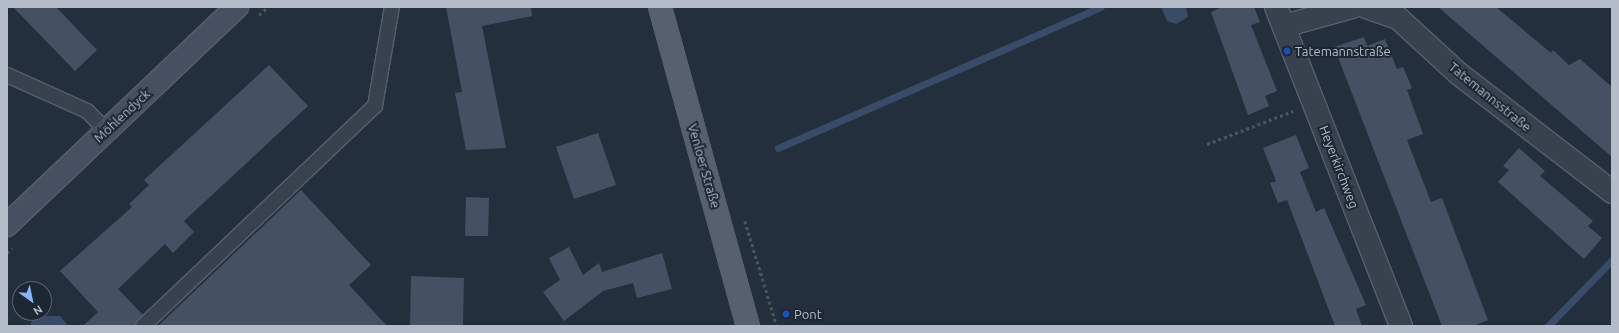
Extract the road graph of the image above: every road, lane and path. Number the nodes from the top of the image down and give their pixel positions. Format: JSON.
{"nodes":[{"id":1,"x":237,"y":7,"type":"edge"},
{"id":2,"x":392,"y":7,"type":"edge"},
{"id":3,"x":660,"y":7,"type":"edge"},
{"id":4,"x":1352,"y":7,"type":"edge"},
{"id":5,"x":1366,"y":7,"type":"edge"},
{"id":6,"x":1280,"y":16,"type":"edge"},
{"id":7,"x":7,"y":75,"type":"edge"},
{"id":8,"x":1314,"y":103,"type":"junction"},
{"id":9,"x":106,"y":131,"type":"junction"},
{"id":10,"x":1207,"y":144,"type":"dead end"},
{"id":11,"x":1612,"y":192,"type":"edge"},
{"id":12,"x":7,"y":225,"type":"edge"},
{"id":13,"x":143,"y":326,"type":"edge"},
{"id":14,"x":748,"y":326,"type":"edge"},
{"id":15,"x":1402,"y":326,"type":"edge"}],
"edges":[{"from":1,"to":9,"type":"street","name":"Möhlendyck"},
{"from":2,"to":13,"type":"lane"},
{"from":3,"to":14,"type":"main road","name":"Venloer Straße"},
{"from":4,"to":6,"type":"street"},
{"from":5,"to":11,"type":"street","name":"Tatemannsstraße"},
{"from":6,"to":8,"type":"street","name":"Heyerkirchweg"},
{"from":7,"to":9,"type":"lane"},
{"from":8,"to":10,"type":"path"},
{"from":8,"to":15,"type":"street","name":"Heyerkirchweg"},
{"from":9,"to":12,"type":"street","name":"Möhlendyck"}]}
